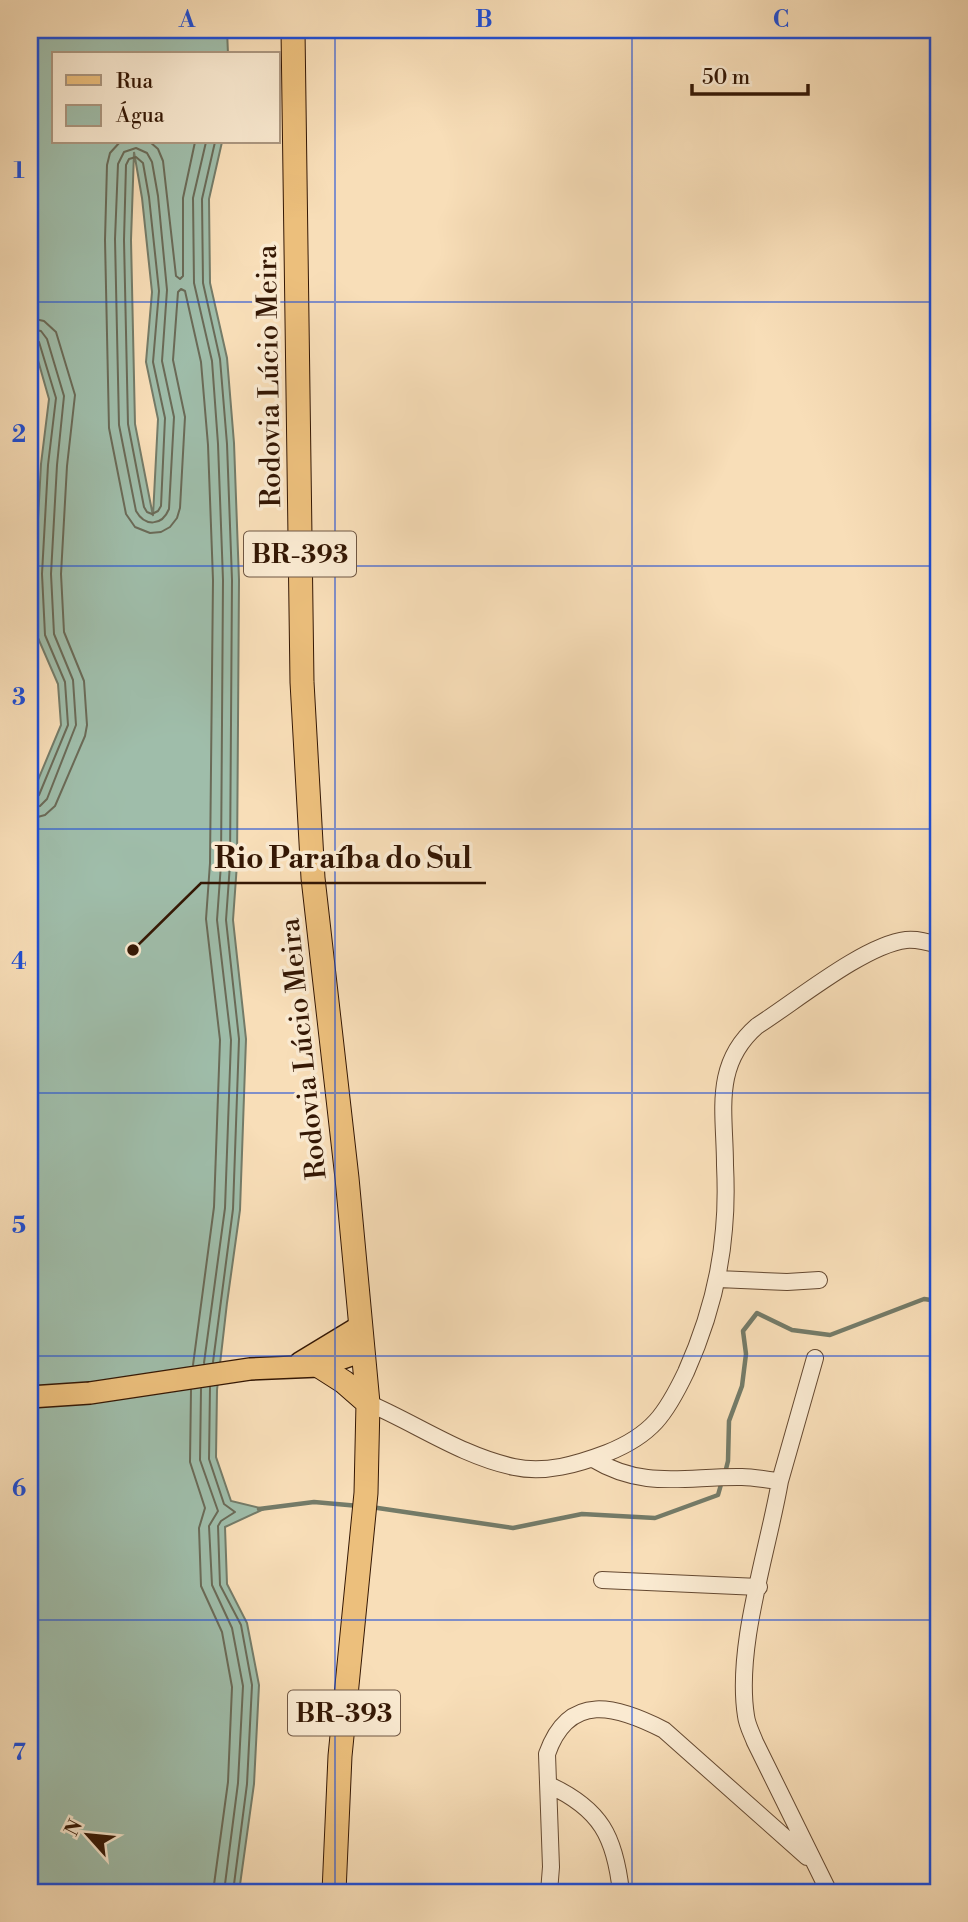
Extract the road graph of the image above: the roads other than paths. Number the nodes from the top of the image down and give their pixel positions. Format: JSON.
{"nodes":[{"id":1,"x":293,"y":30,"type":"edge"},
{"id":2,"x":938,"y":945,"type":"edge"},
{"id":3,"x":718,"y":1279,"type":"junction"},
{"id":4,"x":819,"y":1280,"type":"dead end"},
{"id":5,"x":361,"y":1326,"type":"junction"},
{"id":6,"x":363,"y":1351,"type":"junction"},
{"id":7,"x":815,"y":1357,"type":"dead end"},
{"id":8,"x":319,"y":1366,"type":"junction"},
{"id":9,"x":291,"y":1369,"type":"junction"},
{"id":10,"x":30,"y":1397,"type":"edge"},
{"id":11,"x":368,"y":1403,"type":"junction"},
{"id":12,"x":593,"y":1459,"type":"junction"},
{"id":13,"x":780,"y":1481,"type":"junction"},
{"id":14,"x":602,"y":1580,"type":"dead end"},
{"id":15,"x":759,"y":1587,"type":"junction"},
{"id":16,"x":549,"y":1785,"type":"junction"},
{"id":17,"x":812,"y":1861,"type":"junction"},
{"id":18,"x":334,"y":1892,"type":"edge"},
{"id":19,"x":549,"y":1892,"type":"edge"},
{"id":20,"x":621,"y":1892,"type":"edge"},
{"id":21,"x":828,"y":1892,"type":"edge"}],
"edges":[{"from":1,"to":5,"type":"highway","name":"Rodovia Lúcio Meira","number":"BR-393"},
{"from":2,"to":3,"type":"street"},
{"from":3,"to":4,"type":"street"},
{"from":3,"to":12,"type":"street"},
{"from":5,"to":6,"type":"highway","name":"Rodovia Lúcio Meira","number":"BR-393"},
{"from":5,"to":9,"type":"main road"},
{"from":6,"to":8,"type":"main road"},
{"from":6,"to":11,"type":"highway","name":"Rodovia Lúcio Meira","number":"BR-393"},
{"from":7,"to":13,"type":"street"},
{"from":8,"to":9,"type":"main road"},
{"from":8,"to":11,"type":"highway"},
{"from":9,"to":10,"type":"main road"},
{"from":11,"to":12,"type":"street"},
{"from":11,"to":18,"type":"highway","name":"Rodovia Lúcio Meira","number":"BR-393"},
{"from":12,"to":13,"type":"street"},
{"from":13,"to":15,"type":"street"},
{"from":14,"to":15,"type":"street"},
{"from":15,"to":17,"type":"street"},
{"from":16,"to":17,"type":"street"},
{"from":16,"to":19,"type":"street"},
{"from":16,"to":20,"type":"street"},
{"from":17,"to":21,"type":"street"}]}
